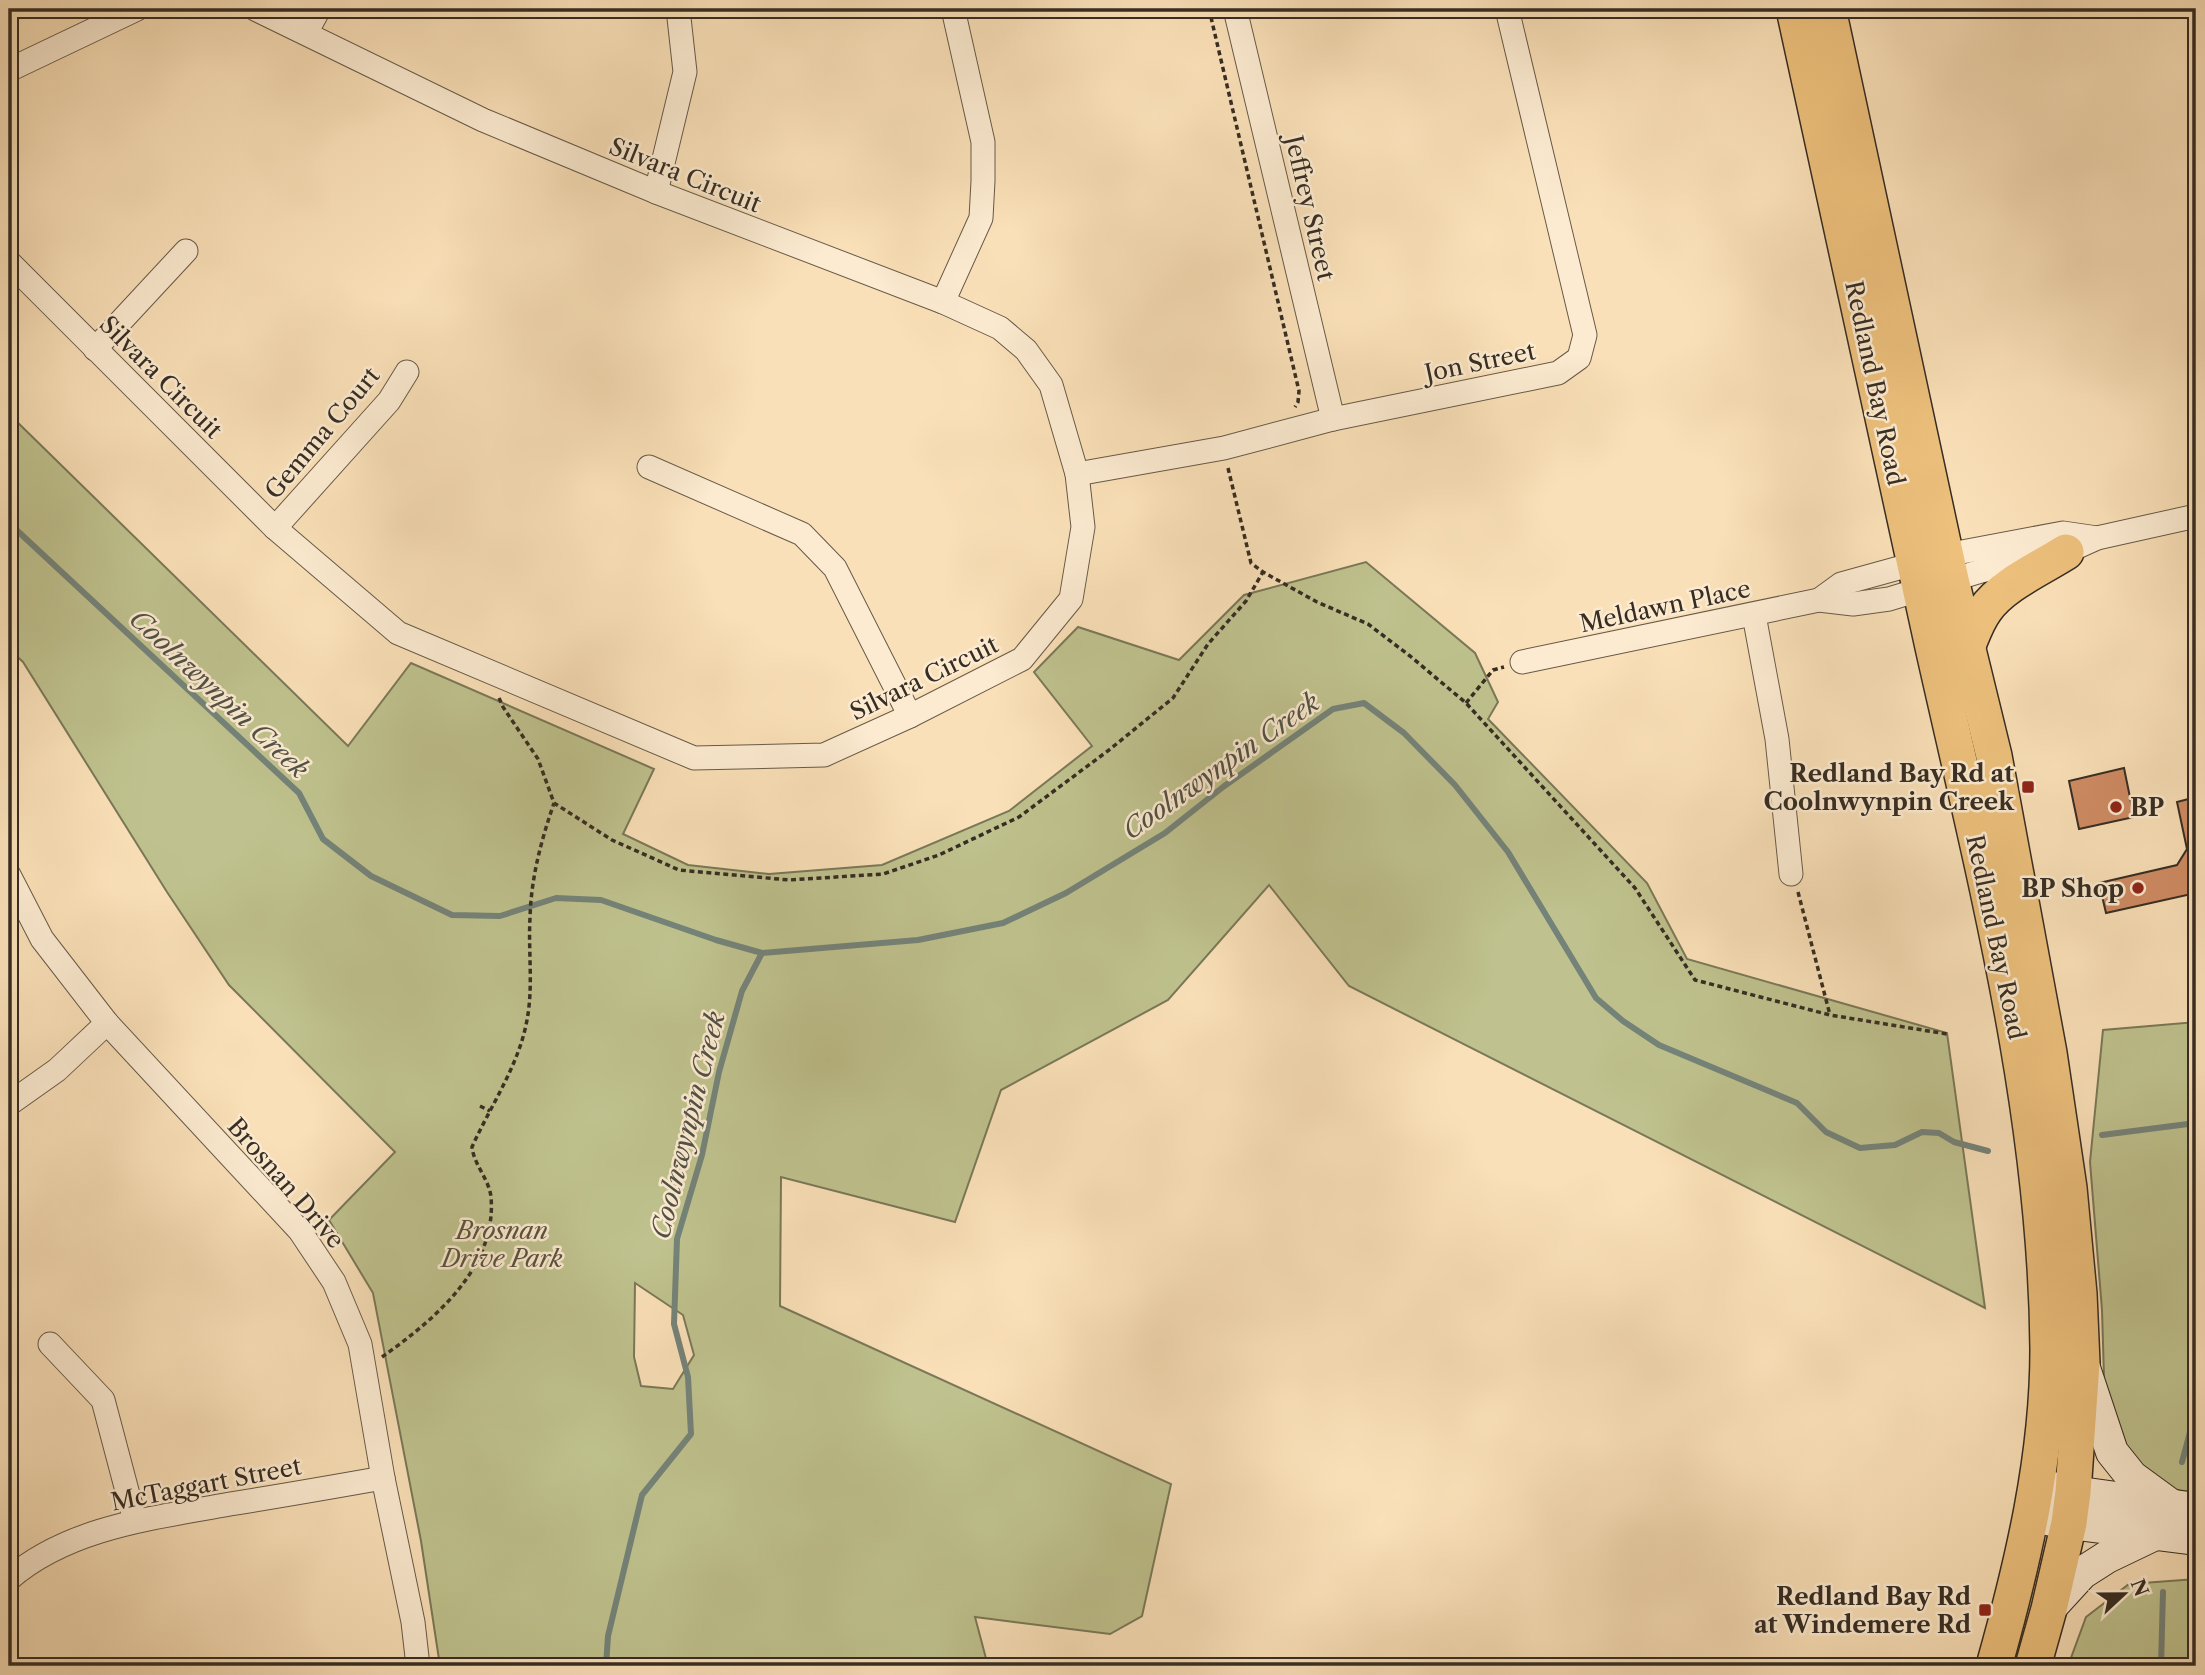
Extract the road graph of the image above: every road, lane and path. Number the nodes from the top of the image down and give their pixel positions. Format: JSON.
{"nodes":[{"id":1,"x":137,"y":9,"type":"edge"},
{"id":2,"x":255,"y":9,"type":"edge"},
{"id":3,"x":319,"y":9,"type":"edge"},
{"id":4,"x":678,"y":9,"type":"edge"},
{"id":5,"x":953,"y":9,"type":"edge"},
{"id":6,"x":1209,"y":9,"type":"edge"},
{"id":7,"x":1236,"y":9,"type":"edge"},
{"id":8,"x":1507,"y":9,"type":"edge"},
{"id":9,"x":1794,"y":9,"type":"edge"},
{"id":10,"x":1828,"y":9,"type":"edge"},
{"id":11,"x":306,"y":33,"type":"junction"},
{"id":12,"x":9,"y":70,"type":"edge"},
{"id":13,"x":656,"y":192,"type":"junction"},
{"id":14,"x":186,"y":251,"type":"dead end"},
{"id":15,"x":9,"y":262,"type":"edge"},
{"id":16,"x":943,"y":302,"type":"junction"},
{"id":17,"x":95,"y":349,"type":"junction"},
{"id":18,"x":407,"y":372,"type":"dead end"},
{"id":19,"x":1305,"y":395,"type":"dead end"},
{"id":20,"x":1299,"y":397,"type":"junction"},
{"id":21,"x":1293,"y":409,"type":"dead end"},
{"id":22,"x":1333,"y":419,"type":"junction"},
{"id":23,"x":1224,"y":448,"type":"junction"},
{"id":24,"x":649,"y":467,"type":"dead end"},
{"id":25,"x":1077,"y":474,"type":"junction"},
{"id":26,"x":2196,"y":516,"type":"edge"},
{"id":27,"x":275,"y":528,"type":"junction"},
{"id":28,"x":2082,"y":545,"type":"junction"},
{"id":29,"x":1262,"y":572,"type":"junction"},
{"id":30,"x":1933,"y":572,"type":"junction"},
{"id":31,"x":1754,"y":615,"type":"junction"},
{"id":32,"x":1968,"y":645,"type":"junction"},
{"id":33,"x":1522,"y":662,"type":"joint"},
{"id":34,"x":498,"y":675,"type":"junction"},
{"id":35,"x":1466,"y":703,"type":"junction"},
{"id":36,"x":911,"y":716,"type":"junction"},
{"id":37,"x":554,"y":803,"type":"junction"},
{"id":38,"x":1791,"y":874,"type":"joint"},
{"id":39,"x":9,"y":875,"type":"edge"},
{"id":40,"x":1830,"y":1015,"type":"junction"},
{"id":41,"x":107,"y":1023,"type":"junction"},
{"id":42,"x":1947,"y":1034,"type":"dead end"},
{"id":43,"x":9,"y":1104,"type":"edge"},
{"id":44,"x":481,"y":1106,"type":"dead end"},
{"id":45,"x":489,"y":1111,"type":"junction"},
{"id":46,"x":50,"y":1344,"type":"dead end"},
{"id":47,"x":2082,"y":1363,"type":"junction"},
{"id":48,"x":364,"y":1371,"type":"junction"},
{"id":49,"x":383,"y":1478,"type":"junction"},
{"id":50,"x":2034,"y":1500,"type":"junction"},
{"id":51,"x":2182,"y":1506,"type":"edge"},
{"id":52,"x":2071,"y":1508,"type":"junction"},
{"id":53,"x":135,"y":1521,"type":"junction"},
{"id":54,"x":2155,"y":1534,"type":"junction"},
{"id":55,"x":2196,"y":1539,"type":"edge"},
{"id":56,"x":2196,"y":1566,"type":"edge"},
{"id":57,"x":9,"y":1578,"type":"edge"},
{"id":58,"x":2196,"y":1593,"type":"edge"},
{"id":59,"x":2049,"y":1609,"type":"junction"},
{"id":60,"x":418,"y":1666,"type":"edge"},
{"id":61,"x":1994,"y":1666,"type":"edge"},
{"id":62,"x":2033,"y":1666,"type":"edge"}],
"edges":[{"from":1,"to":12,"type":"street"},
{"from":2,"to":11,"type":"street","name":"Silvara Circuit"},
{"from":3,"to":11,"type":"street"},
{"from":4,"to":13,"type":"street"},
{"from":5,"to":16,"type":"street"},
{"from":6,"to":20,"type":"path"},
{"from":7,"to":22,"type":"street","name":"Jeffrey Street"},
{"from":8,"to":22,"type":"street","name":"Jon Street"},
{"from":9,"to":30,"type":"main road","name":"Redland Bay Road"},
{"from":10,"to":30,"type":"main road","name":"Redland Bay Road"},
{"from":11,"to":13,"type":"street","name":"Silvara Circuit"},
{"from":13,"to":16,"type":"street","name":"Silvara Circuit"},
{"from":14,"to":17,"type":"street"},
{"from":15,"to":17,"type":"street","name":"Silvara Circuit"},
{"from":16,"to":25,"type":"street","name":"Silvara Circuit"},
{"from":17,"to":27,"type":"street","name":"Silvara Circuit"},
{"from":18,"to":27,"type":"street","name":"Gemma Court"},
{"from":19,"to":20,"type":"path"},
{"from":20,"to":21,"type":"path"},
{"from":22,"to":23,"type":"street","name":"Jon Street"},
{"from":23,"to":25,"type":"street","name":"Jon Street"},
{"from":23,"to":29,"type":"path"},
{"from":24,"to":36,"type":"street"},
{"from":25,"to":36,"type":"street","name":"Silvara Circuit"},
{"from":26,"to":28,"type":"street"},
{"from":27,"to":34,"type":"street","name":"Silvara Circuit"},
{"from":28,"to":30,"type":"street"},
{"from":28,"to":30,"type":"street"},
{"from":28,"to":32,"type":"main road"},
{"from":29,"to":35,"type":"path"},
{"from":29,"to":37,"type":"path"},
{"from":30,"to":31,"type":"street","name":"Meldawn Place"},
{"from":30,"to":32,"type":"main road","name":"Redland Bay Road"},
{"from":30,"to":50,"type":"main road","name":"Redland Bay Road"},
{"from":31,"to":33,"type":"street","name":"Meldawn Place"},
{"from":31,"to":38,"type":"street"},
{"from":32,"to":47,"type":"main road","name":"Redland Bay Road"},
{"from":33,"to":35,"type":"path"},
{"from":34,"to":36,"type":"street","name":"Silvara Circuit"},
{"from":34,"to":37,"type":"path"},
{"from":35,"to":40,"type":"path"},
{"from":37,"to":45,"type":"path"},
{"from":38,"to":40,"type":"path"},
{"from":39,"to":41,"type":"street","name":"Brosnan Drive"},
{"from":40,"to":42,"type":"path"},
{"from":41,"to":43,"type":"street"},
{"from":41,"to":48,"type":"street","name":"Brosnan Drive"},
{"from":44,"to":45,"type":"path"},
{"from":45,"to":48,"type":"path"},
{"from":46,"to":53,"type":"street"},
{"from":47,"to":51,"type":"main road"},
{"from":47,"to":52,"type":"main road","name":"Redland Bay Road"},
{"from":48,"to":49,"type":"street","name":"Brosnan Drive"},
{"from":49,"to":53,"type":"street","name":"McTaggart Street"},
{"from":49,"to":60,"type":"street","name":"Brosnan Drive"},
{"from":50,"to":52,"type":"main road"},
{"from":50,"to":61,"type":"main road","name":"Redland Bay Road"},
{"from":51,"to":52,"type":"main road"},
{"from":52,"to":54,"type":"main road"},
{"from":52,"to":59,"type":"main road","name":"Redland Bay Road"},
{"from":53,"to":57,"type":"street","name":"McTaggart Street"},
{"from":54,"to":55,"type":"main road"},
{"from":54,"to":59,"type":"main road"},
{"from":56,"to":58,"type":"path"},
{"from":59,"to":62,"type":"main road","name":"Redland Bay Road"}]}
